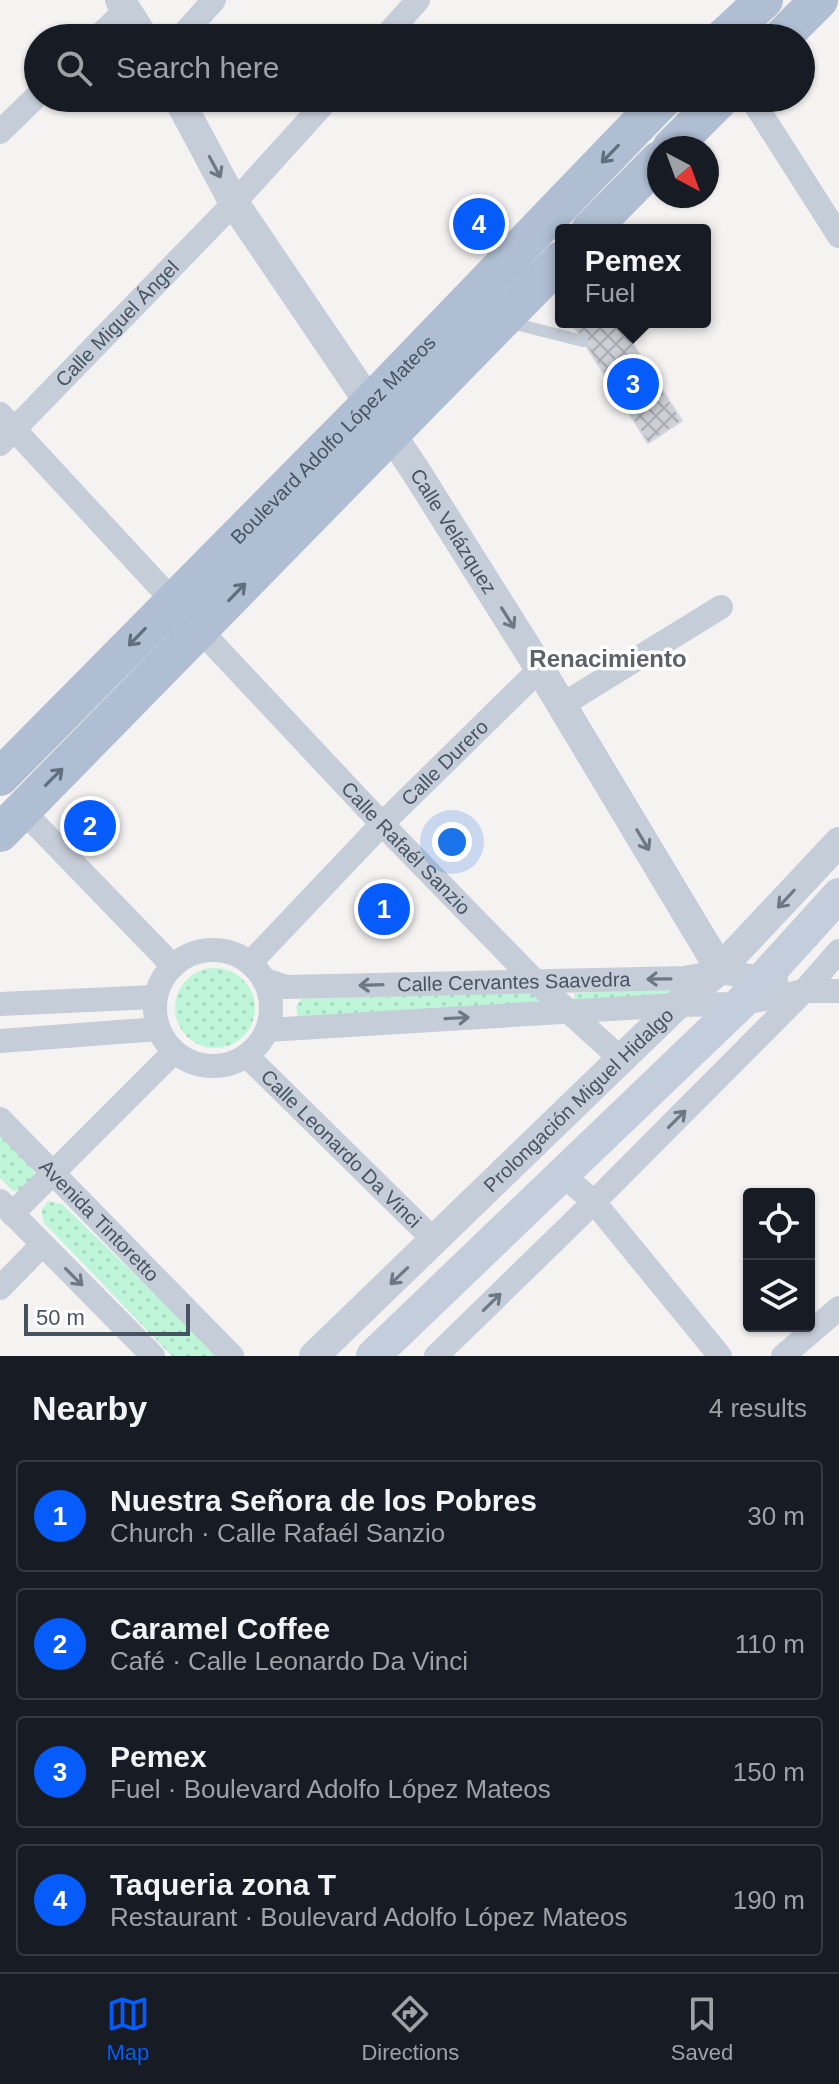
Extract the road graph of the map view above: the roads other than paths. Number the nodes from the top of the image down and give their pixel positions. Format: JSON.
{"nodes":[{"id":1,"x":214,"y":0,"type":"edge"},
{"id":2,"x":418,"y":0,"type":"edge"},
{"id":3,"x":764,"y":0,"type":"edge"},
{"id":4,"x":819,"y":0,"type":"edge"},
{"id":5,"x":123,"y":5,"type":"edge"},
{"id":6,"x":108,"y":24,"type":"edge"},
{"id":7,"x":135,"y":24,"type":"edge"},
{"id":8,"x":193,"y":24,"type":"edge"},
{"id":9,"x":397,"y":24,"type":"edge"},
{"id":10,"x":738,"y":24,"type":"edge"},
{"id":11,"x":795,"y":24,"type":"edge"},
{"id":12,"x":24,"y":109,"type":"edge"},
{"id":13,"x":185,"y":112,"type":"edge"},
{"id":14,"x":316,"y":112,"type":"edge"},
{"id":15,"x":651,"y":112,"type":"edge"},
{"id":16,"x":707,"y":112,"type":"edge"},
{"id":17,"x":760,"y":112,"type":"edge"},
{"id":18,"x":0,"y":132,"type":"edge"},
{"id":19,"x":683,"y":136,"type":"edge"},
{"id":20,"x":647,"y":173,"type":"edge"},
{"id":21,"x":234,"y":203,"type":"junction"},
{"id":22,"x":601,"y":224,"type":"edge"},
{"id":23,"x":839,"y":236,"type":"edge"},
{"id":24,"x":555,"y":266,"type":"edge"},
{"id":25,"x":501,"y":320,"type":"junction"},
{"id":26,"x":583,"y":341,"type":"dead end"},
{"id":27,"x":370,"y":403,"type":"junction"},
{"id":28,"x":5,"y":429,"type":"edge"},
{"id":29,"x":390,"y":434,"type":"junction"},
{"id":30,"x":173,"y":601,"type":"junction"},
{"id":31,"x":721,"y":607,"type":"dead end"},
{"id":32,"x":200,"y":630,"type":"junction"},
{"id":33,"x":540,"y":669,"type":"junction"},
{"id":34,"x":562,"y":705,"type":"junction"},
{"id":35,"x":0,"y":777,"type":"edge"},
{"id":36,"x":11,"y":822,"type":"edge"},
{"id":37,"x":382,"y":824,"type":"junction"},
{"id":38,"x":839,"y":842,"type":"edge"},
{"id":39,"x":839,"y":895,"type":"edge"},
{"id":40,"x":839,"y":951,"type":"edge"},
{"id":41,"x":173,"y":966,"type":"junction"},
{"id":42,"x":258,"y":971,"type":"junction"},
{"id":43,"x":717,"y":972,"type":"junction"},
{"id":44,"x":764,"y":976,"type":"junction"},
{"id":45,"x":534,"y":980,"type":"junction"},
{"id":46,"x":804,"y":991,"type":"junction"},
{"id":47,"x":839,"y":991,"type":"edge"},
{"id":48,"x":155,"y":997,"type":"junction"},
{"id":49,"x":0,"y":1004,"type":"edge"},
{"id":50,"x":740,"y":1004,"type":"junction"},
{"id":51,"x":677,"y":1005,"type":"junction"},
{"id":52,"x":569,"y":1012,"type":"junction"},
{"id":53,"x":158,"y":1029,"type":"junction"},
{"id":54,"x":268,"y":1030,"type":"junction"},
{"id":55,"x":0,"y":1041,"type":"edge"},
{"id":56,"x":174,"y":1052,"type":"junction"},
{"id":57,"x":247,"y":1056,"type":"junction"},
{"id":58,"x":621,"y":1059,"type":"junction"},
{"id":59,"x":0,"y":1119,"type":"edge"},
{"id":60,"x":51,"y":1172,"type":"junction"},
{"id":61,"x":563,"y":1175,"type":"junction"},
{"id":62,"x":594,"y":1202,"type":"junction"},
{"id":63,"x":6,"y":1208,"type":"edge"},
{"id":64,"x":435,"y":1241,"type":"junction"},
{"id":65,"x":42,"y":1245,"type":"junction"},
{"id":66,"x":0,"y":1288,"type":"edge"},
{"id":67,"x":839,"y":1308,"type":"edge"},
{"id":68,"x":153,"y":1356,"type":"edge"},
{"id":69,"x":232,"y":1356,"type":"edge"},
{"id":70,"x":314,"y":1356,"type":"edge"},
{"id":71,"x":373,"y":1356,"type":"edge"},
{"id":72,"x":436,"y":1356,"type":"edge"},
{"id":73,"x":720,"y":1356,"type":"edge"},
{"id":74,"x":783,"y":1356,"type":"edge"}],
"edges":[{"from":1,"to":8,"type":"street"},
{"from":2,"to":9,"type":"street"},
{"from":3,"to":10,"type":"main road"},
{"from":4,"to":11,"type":"main road"},
{"from":5,"to":6,"type":"street"},
{"from":5,"to":7,"type":"street"},
{"from":12,"to":18,"type":"street"},
{"from":13,"to":21,"type":"street","name":"Calle Velázquez","one_way":true},
{"from":14,"to":21,"type":"street","name":"Calle Miguel Ángel"},
{"from":15,"to":27,"type":"main road","name":"Boulevard Adolfo López Mateos","one_way":true},
{"from":16,"to":19,"type":"main road"},
{"from":17,"to":23,"type":"street"},
{"from":20,"to":22,"type":"main road"},
{"from":21,"to":27,"type":"street","name":"Calle Velázquez"},
{"from":21,"to":28,"type":"street","name":"Calle Miguel Ángel"},
{"from":24,"to":25,"type":"main road","name":"Boulevard Adolfo López Mateos"},
{"from":25,"to":26,"type":"lane"},
{"from":25,"to":29,"type":"main road","name":"Boulevard Adolfo López Mateos"},
{"from":27,"to":29,"type":"street","name":"Calle Velázquez"},
{"from":27,"to":30,"type":"main road","name":"Boulevard Adolfo López Mateos"},
{"from":28,"to":30,"type":"street"},
{"from":32,"to":29,"type":"main road","name":"Boulevard Adolfo López Mateos","one_way":true},
{"from":29,"to":33,"type":"street","name":"Calle Velázquez","one_way":true},
{"from":30,"to":35,"type":"main road","name":"Boulevard Adolfo López Mateos","one_way":true},
{"from":31,"to":34,"type":"street"},
{"from":36,"to":32,"type":"main road","name":"Boulevard Adolfo López Mateos","one_way":true},
{"from":32,"to":37,"type":"street","name":"Calle Rafaél Sanzio"},
{"from":33,"to":34,"type":"street","name":"Calle Velázquez"},
{"from":33,"to":37,"type":"street","name":"Calle Durero"},
{"from":34,"to":43,"type":"street","name":"Calle Velázquez","one_way":true},
{"from":36,"to":41,"type":"street"},
{"from":37,"to":42,"type":"street","name":"Calle Durero"},
{"from":37,"to":45,"type":"street","name":"Calle Rafaél Sanzio"},
{"from":38,"to":43,"type":"street","name":"Prolongación Miguel Hidalgo","one_way":true},
{"from":39,"to":44,"type":"main road","name":"Prolongación Miguel Hidalgo"},
{"from":40,"to":46,"type":"street"},
{"from":41,"to":42,"type":"street"},
{"from":41,"to":48,"type":"street"},
{"from":45,"to":42,"type":"street","name":"Calle Cervantes Saavedra","one_way":true},
{"from":42,"to":54,"type":"street"},
{"from":43,"to":44,"type":"street","name":"Calle Cervantes Saavedra"},
{"from":43,"to":45,"type":"street","name":"Calle Cervantes Saavedra","one_way":true},
{"from":43,"to":51,"type":"street","name":"Prolongación Miguel Hidalgo"},
{"from":44,"to":46,"type":"street","name":"Calle Cervantes Saavedra"},
{"from":44,"to":50,"type":"main road","name":"Prolongación Miguel Hidalgo"},
{"from":45,"to":52,"type":"street","name":"Calle Rafaél Sanzio"},
{"from":46,"to":47,"type":"street"},
{"from":46,"to":50,"type":"street","name":"Calle Cervantes Saavedra"},
{"from":62,"to":46,"type":"street","one_way":true},
{"from":48,"to":49,"type":"street"},
{"from":48,"to":53,"type":"street"},
{"from":50,"to":51,"type":"street","name":"Calle Cervantes Saavedra"},
{"from":50,"to":61,"type":"main road","name":"Prolongación Miguel Hidalgo"},
{"from":51,"to":52,"type":"street","name":"Calle Cervantes Saavedra"},
{"from":51,"to":58,"type":"street","name":"Prolongación Miguel Hidalgo"},
{"from":54,"to":52,"type":"street","name":"Calle Cervantes Saavedra","one_way":true},
{"from":52,"to":58,"type":"street","name":"Calle Rafaél Sanzio"},
{"from":53,"to":55,"type":"street"},
{"from":53,"to":56,"type":"street"},
{"from":54,"to":57,"type":"street"},
{"from":56,"to":57,"type":"street"},
{"from":56,"to":60,"type":"street"},
{"from":57,"to":64,"type":"street","name":"Calle Leonardo Da Vinci"},
{"from":58,"to":64,"type":"street","name":"Prolongación Miguel Hidalgo"},
{"from":59,"to":60,"type":"street","name":"Avenida Tintoretto"},
{"from":60,"to":63,"type":"street"},
{"from":60,"to":69,"type":"street","name":"Avenida Tintoretto"},
{"from":61,"to":62,"type":"street"},
{"from":61,"to":71,"type":"main road","name":"Prolongación Miguel Hidalgo"},
{"from":72,"to":62,"type":"street","one_way":true},
{"from":62,"to":73,"type":"street"},
{"from":63,"to":65,"type":"street"},
{"from":64,"to":70,"type":"street","name":"Prolongación Miguel Hidalgo","one_way":true},
{"from":65,"to":66,"type":"street"},
{"from":65,"to":68,"type":"street","one_way":true},
{"from":67,"to":74,"type":"street"}]}
